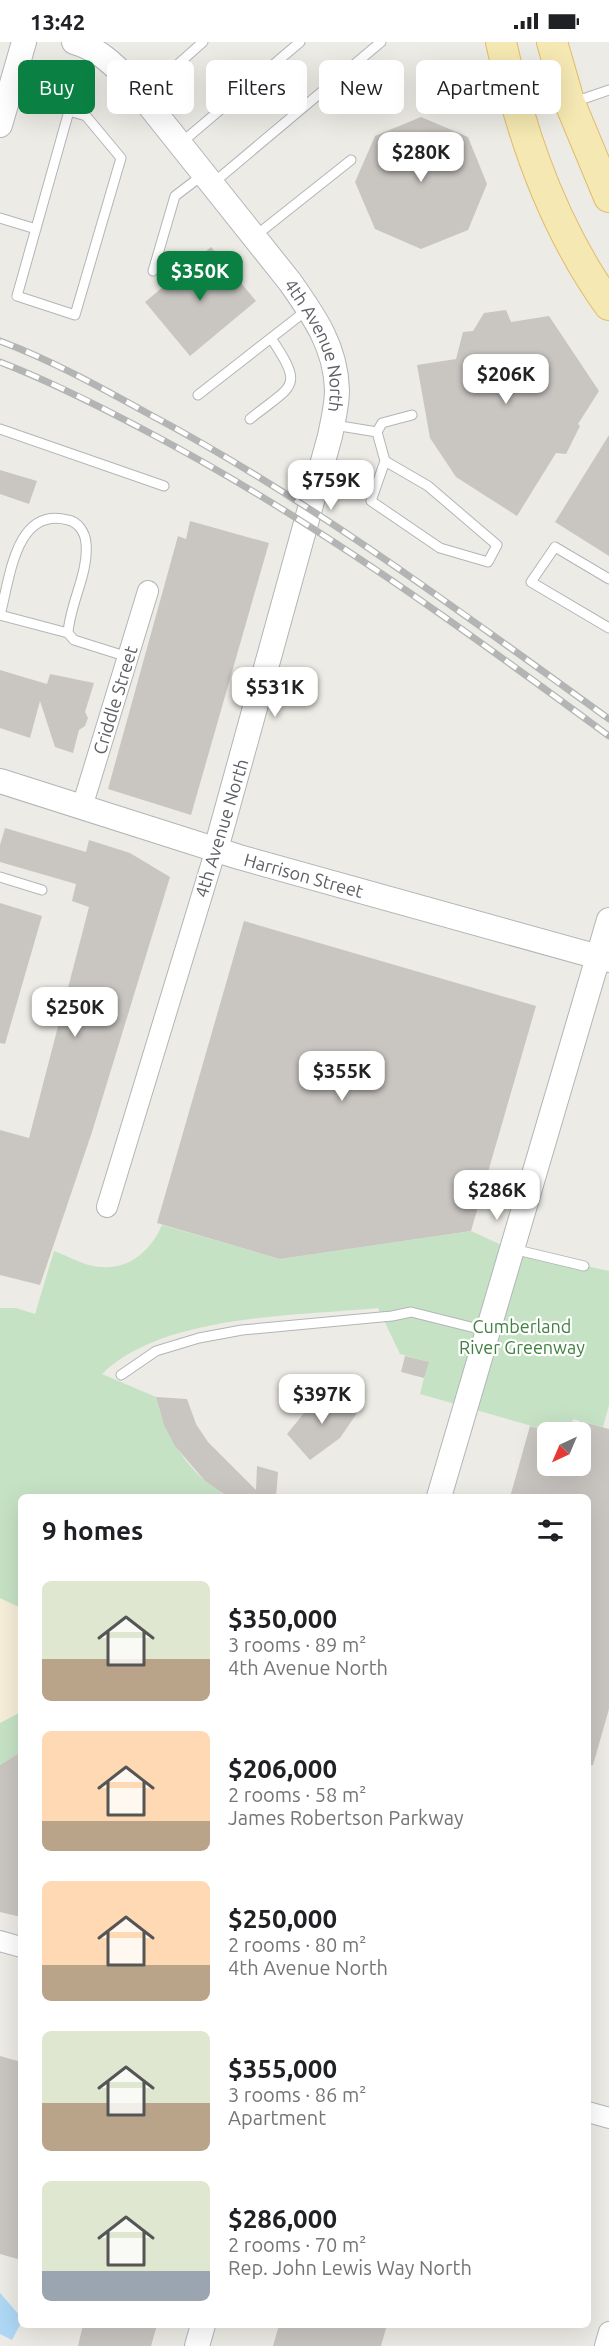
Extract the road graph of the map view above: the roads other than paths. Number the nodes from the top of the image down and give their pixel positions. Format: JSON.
{"nodes":[{"id":1,"x":24,"y":42,"type":"edge"},
{"id":2,"x":74,"y":42,"type":"edge"},
{"id":3,"x":103,"y":42,"type":"edge"},
{"id":4,"x":203,"y":42,"type":"edge"},
{"id":5,"x":300,"y":42,"type":"edge"},
{"id":6,"x":381,"y":42,"type":"edge"},
{"id":7,"x":501,"y":42,"type":"edge"},
{"id":8,"x":552,"y":42,"type":"edge"},
{"id":9,"x":110,"y":60,"type":"edge"},
{"id":10,"x":116,"y":60,"type":"edge"},
{"id":11,"x":176,"y":60,"type":"edge"},
{"id":12,"x":609,"y":90,"type":"edge"},
{"id":13,"x":570,"y":103,"type":"junction"},
{"id":14,"x":156,"y":114,"type":"edge"},
{"id":15,"x":0,"y":125,"type":"edge"},
{"id":16,"x":180,"y":144,"type":"junction"},
{"id":17,"x":351,"y":160,"type":"dead end"},
{"id":18,"x":208,"y":179,"type":"junction"},
{"id":19,"x":609,"y":198,"type":"edge"},
{"id":20,"x":0,"y":218,"type":"edge"},
{"id":21,"x":36,"y":229,"type":"junction"},
{"id":22,"x":254,"y":237,"type":"junction"},
{"id":23,"x":153,"y":271,"type":"dead end"},
{"id":24,"x":609,"y":306,"type":"edge"},
{"id":25,"x":309,"y":308,"type":"junction"},
{"id":26,"x":271,"y":338,"type":"junction"},
{"id":27,"x":198,"y":395,"type":"dead end"},
{"id":28,"x":412,"y":415,"type":"dead end"},
{"id":29,"x":250,"y":419,"type":"dead end"},
{"id":30,"x":332,"y":425,"type":"junction"},
{"id":31,"x":0,"y":429,"type":"edge"},
{"id":32,"x":377,"y":432,"type":"junction"},
{"id":33,"x":385,"y":461,"type":"junction"},
{"id":34,"x":164,"y":486,"type":"dead end"},
{"id":35,"x":609,"y":579,"type":"edge"},
{"id":36,"x":148,"y":591,"type":"dead end"},
{"id":37,"x":609,"y":628,"type":"edge"},
{"id":38,"x":68,"y":633,"type":"junction"},
{"id":39,"x":128,"y":657,"type":"junction"},
{"id":40,"x":1,"y":785,"type":"edge"},
{"id":41,"x":82,"y":807,"type":"junction"},
{"id":42,"x":216,"y":849,"type":"junction"},
{"id":43,"x":0,"y":877,"type":"edge"},
{"id":44,"x":42,"y":890,"type":"dead end"},
{"id":45,"x":609,"y":920,"type":"edge"},
{"id":46,"x":604,"y":959,"type":"edge"},
{"id":47,"x":107,"y":1207,"type":"dead end"},
{"id":48,"x":510,"y":1249,"type":"junction"},
{"id":49,"x":584,"y":1266,"type":"dead end"},
{"id":50,"x":487,"y":1330,"type":"junction"},
{"id":51,"x":121,"y":1376,"type":"dead end"},
{"id":52,"x":440,"y":1494,"type":"edge"},
{"id":53,"x":0,"y":1941,"type":"edge"},
{"id":54,"x":18,"y":1946,"type":"edge"},
{"id":55,"x":591,"y":2113,"type":"edge"},
{"id":56,"x":609,"y":2118,"type":"edge"},
{"id":57,"x":202,"y":2328,"type":"edge"},
{"id":58,"x":609,"y":2332,"type":"edge"},
{"id":59,"x":197,"y":2346,"type":"edge"},
{"id":60,"x":605,"y":2346,"type":"edge"}],
"edges":[{"from":1,"to":15,"type":"street"},
{"from":2,"to":9,"type":"street","name":"4th Avenue North"},
{"from":3,"to":10,"type":"street"},
{"from":4,"to":11,"type":"lane"},
{"from":5,"to":16,"type":"lane"},
{"from":6,"to":18,"type":"lane"},
{"from":7,"to":24,"type":"main road"},
{"from":8,"to":13,"type":"main road"},
{"from":12,"to":13,"type":"lane"},
{"from":13,"to":19,"type":"main road"},
{"from":14,"to":16,"type":"street","name":"4th Avenue North"},
{"from":16,"to":18,"type":"street","name":"4th Avenue North"},
{"from":17,"to":22,"type":"lane"},
{"from":18,"to":22,"type":"street","name":"4th Avenue North"},
{"from":18,"to":23,"type":"lane"},
{"from":20,"to":21,"type":"lane"},
{"from":21,"to":21,"type":"lane"},
{"from":22,"to":25,"type":"street","name":"4th Avenue North"},
{"from":25,"to":26,"type":"lane"},
{"from":25,"to":30,"type":"street","name":"4th Avenue North"},
{"from":26,"to":27,"type":"lane"},
{"from":26,"to":29,"type":"lane"},
{"from":28,"to":32,"type":"lane"},
{"from":30,"to":32,"type":"lane"},
{"from":30,"to":42,"type":"street","name":"4th Avenue North"},
{"from":31,"to":34,"type":"lane"},
{"from":32,"to":33,"type":"lane"},
{"from":33,"to":33,"type":"lane"},
{"from":35,"to":37,"type":"lane"},
{"from":36,"to":39,"type":"street","name":"Criddle Street"},
{"from":38,"to":38,"type":"lane"},
{"from":38,"to":39,"type":"lane"},
{"from":39,"to":41,"type":"street","name":"Criddle Street"},
{"from":40,"to":41,"type":"street","name":"Harrison Street"},
{"from":41,"to":42,"type":"street","name":"Harrison Street"},
{"from":42,"to":46,"type":"street","name":"Harrison Street"},
{"from":42,"to":47,"type":"street","name":"4th Avenue North"},
{"from":43,"to":44,"type":"lane"},
{"from":45,"to":46,"type":"street"},
{"from":46,"to":48,"type":"street"},
{"from":48,"to":49,"type":"lane"},
{"from":48,"to":50,"type":"street"},
{"from":50,"to":51,"type":"lane"},
{"from":50,"to":52,"type":"street"},
{"from":53,"to":54,"type":"street"},
{"from":55,"to":56,"type":"street"},
{"from":57,"to":59,"type":"street"},
{"from":58,"to":60,"type":"street"}]}
